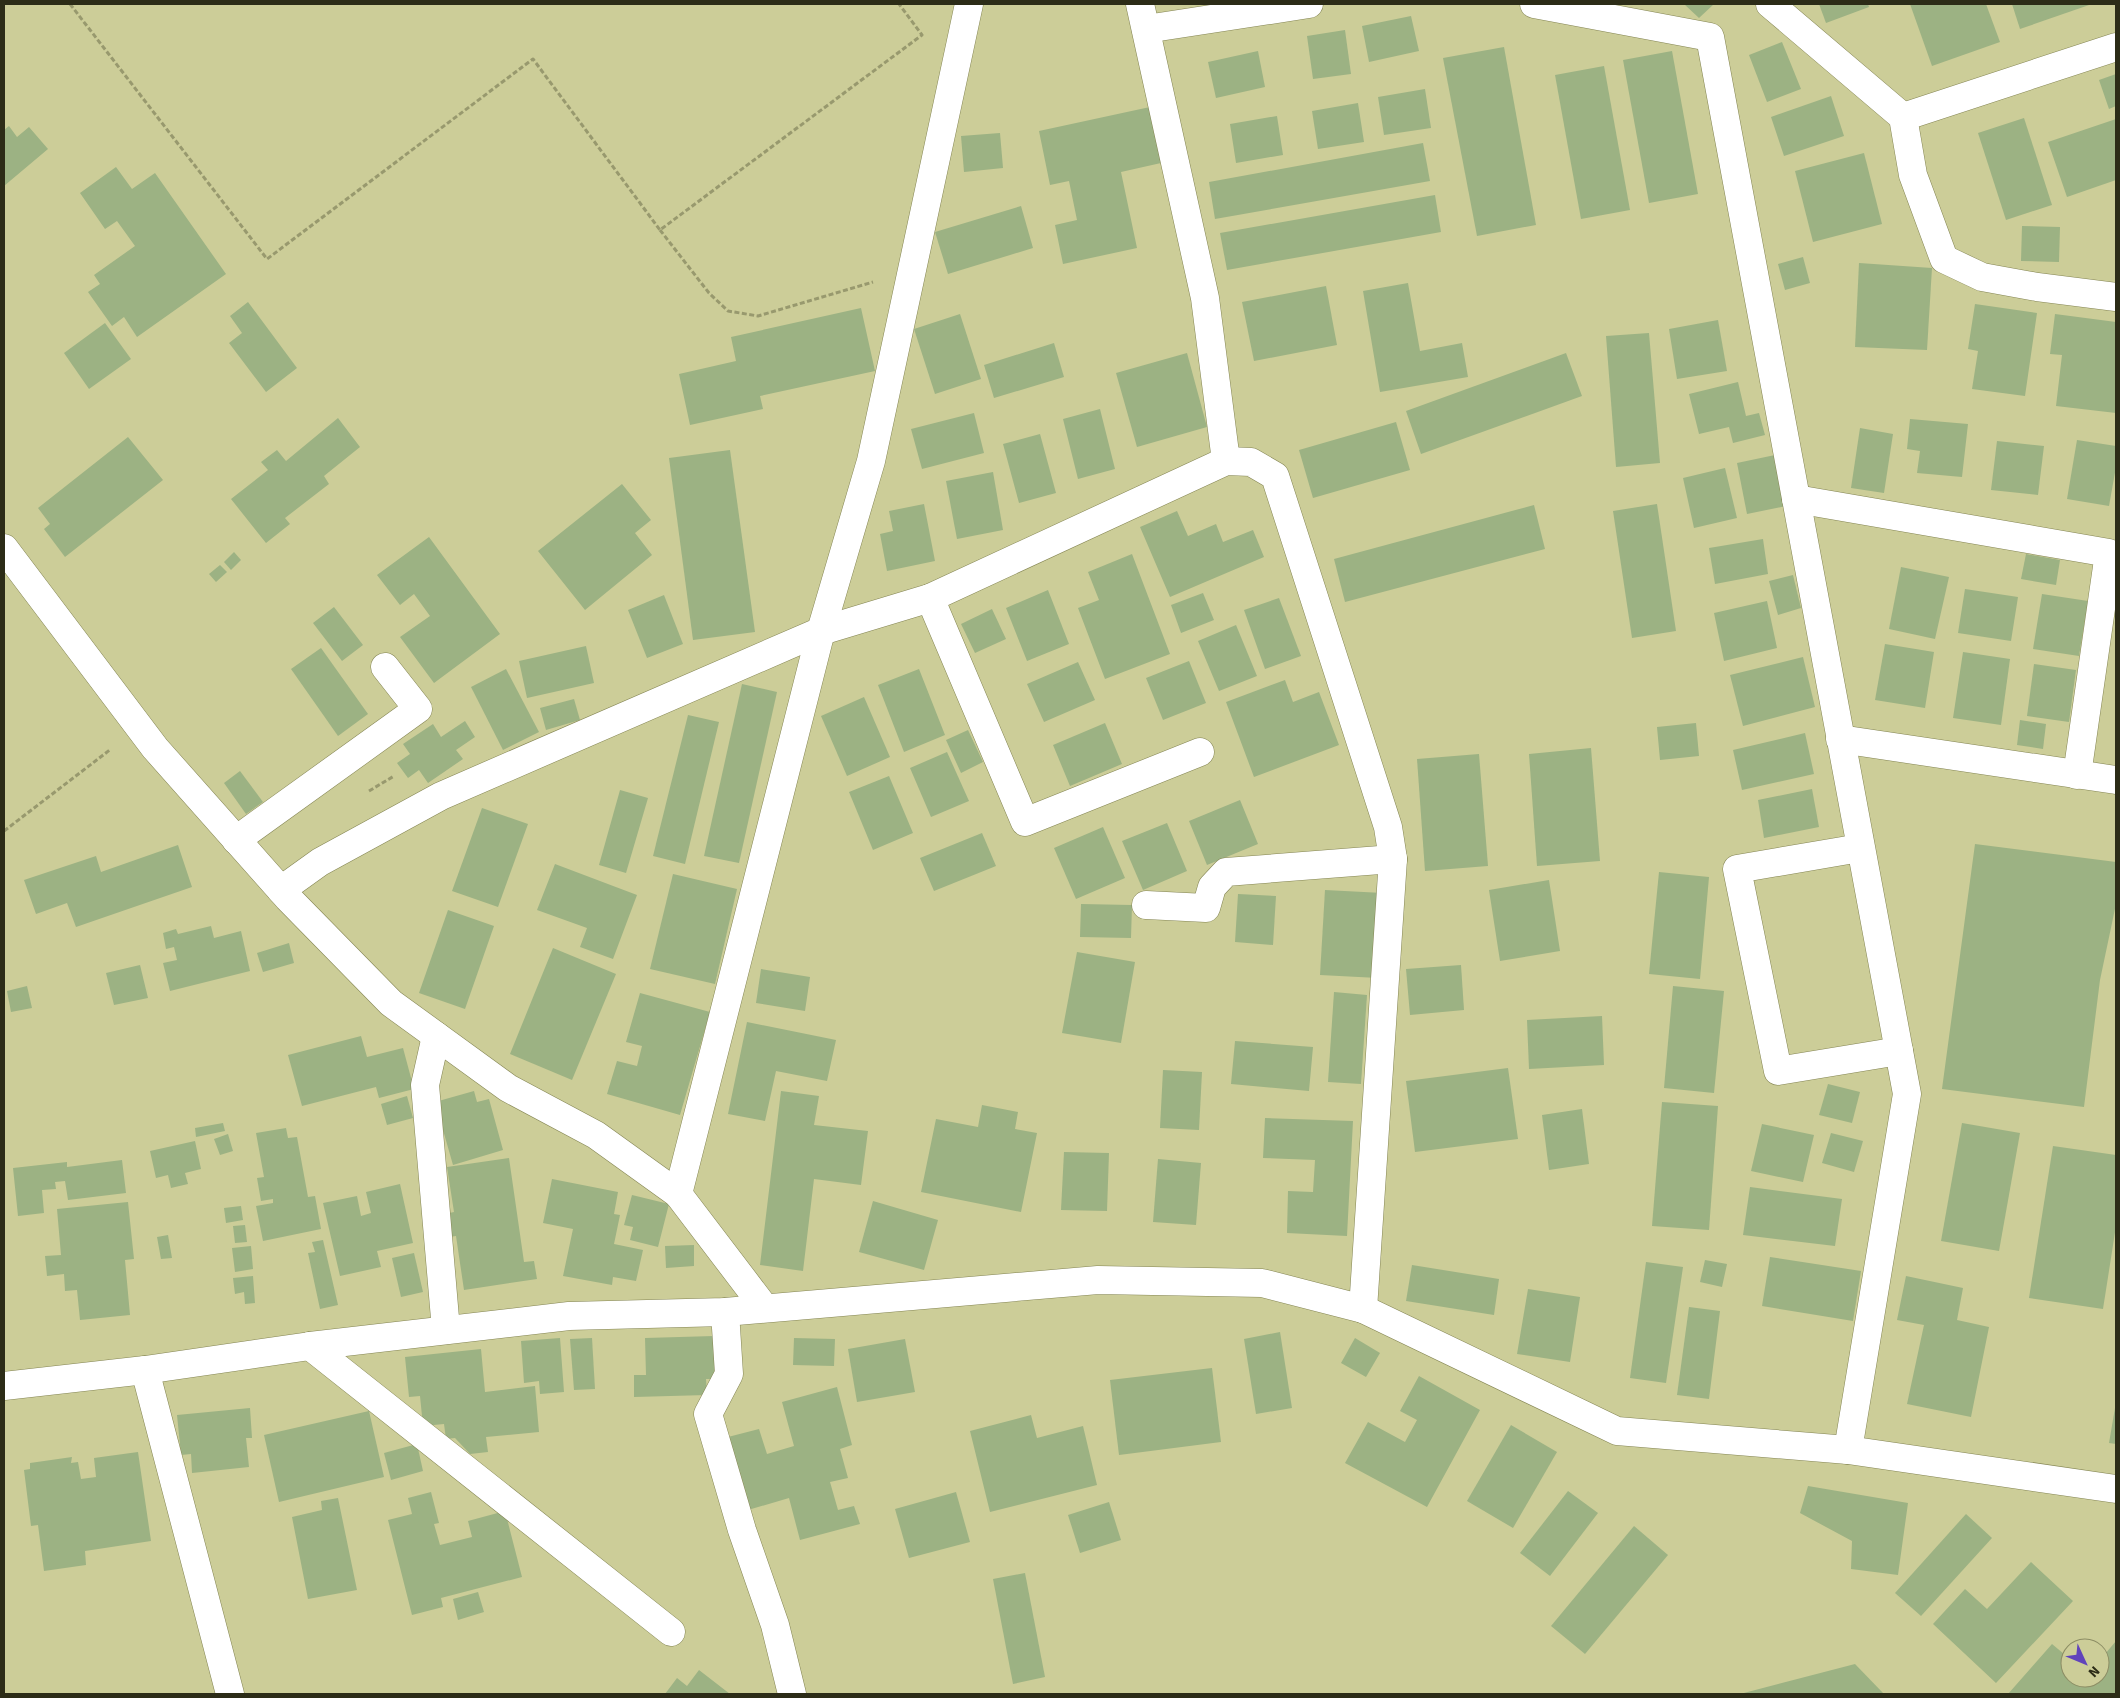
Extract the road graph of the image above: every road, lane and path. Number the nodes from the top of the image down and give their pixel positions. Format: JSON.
{"nodes":[{"id":1,"x":70,"y":4,"type":"edge"},
{"id":2,"x":899,"y":4,"type":"edge"},
{"id":3,"x":969,"y":4,"type":"edge"},
{"id":4,"x":1309,"y":4,"type":"edge"},
{"id":5,"x":1534,"y":4,"type":"edge"},
{"id":6,"x":1770,"y":4,"type":"edge"},
{"id":7,"x":1143,"y":16,"type":"edge"},
{"id":8,"x":2116,"y":47,"type":"edge"},
{"id":9,"x":1903,"y":117,"type":"junction"},
{"id":10,"x":660,"y":230,"type":"junction"},
{"id":11,"x":912,"y":270,"type":"junction"},
{"id":12,"x":2116,"y":297,"type":"edge"},
{"id":13,"x":1226,"y":461,"type":"junction"},
{"id":14,"x":1796,"y":499,"type":"junction"},
{"id":15,"x":4,"y":548,"type":"edge"},
{"id":16,"x":930,"y":598,"type":"junction"},
{"id":17,"x":821,"y":632,"type":"junction"},
{"id":18,"x":385,"y":667,"type":"dead end"},
{"id":19,"x":139,"y":728,"type":"junction"},
{"id":20,"x":1840,"y":739,"type":"junction"},
{"id":21,"x":1200,"y":752,"type":"dead end"},
{"id":22,"x":2077,"y":775,"type":"junction"},
{"id":23,"x":2116,"y":780,"type":"edge"},
{"id":24,"x":4,"y":831,"type":"edge"},
{"id":25,"x":236,"y":840,"type":"junction"},
{"id":26,"x":1860,"y":848,"type":"junction"},
{"id":27,"x":1393,"y":859,"type":"junction"},
{"id":28,"x":281,"y":890,"type":"junction"},
{"id":29,"x":1146,"y":905,"type":"dead end"},
{"id":30,"x":436,"y":1036,"type":"junction"},
{"id":31,"x":1899,"y":1051,"type":"junction"},
{"id":32,"x":678,"y":1194,"type":"junction"},
{"id":33,"x":764,"y":1307,"type":"junction"},
{"id":34,"x":1363,"y":1309,"type":"junction"},
{"id":35,"x":724,"y":1312,"type":"junction"},
{"id":36,"x":446,"y":1330,"type":"junction"},
{"id":37,"x":310,"y":1346,"type":"junction"},
{"id":38,"x":146,"y":1370,"type":"junction"},
{"id":39,"x":4,"y":1386,"type":"edge"},
{"id":40,"x":1848,"y":1450,"type":"junction"},
{"id":41,"x":2116,"y":1489,"type":"edge"},
{"id":42,"x":671,"y":1632,"type":"dead end"},
{"id":43,"x":230,"y":1694,"type":"edge"},
{"id":44,"x":792,"y":1694,"type":"edge"}],
"edges":[{"from":1,"to":10,"type":"path"},
{"from":2,"to":10,"type":"path"},
{"from":3,"to":11,"type":"street"},
{"from":4,"to":7,"type":"street"},
{"from":5,"to":14,"type":"street"},
{"from":6,"to":9,"type":"street"},
{"from":7,"to":13,"type":"street"},
{"from":8,"to":9,"type":"street"},
{"from":9,"to":12,"type":"street"},
{"from":10,"to":11,"type":"path"},
{"from":11,"to":17,"type":"street"},
{"from":13,"to":16,"type":"street"},
{"from":13,"to":27,"type":"street"},
{"from":14,"to":20,"type":"street"},
{"from":14,"to":22,"type":"street"},
{"from":15,"to":19,"type":"street"},
{"from":16,"to":17,"type":"street"},
{"from":16,"to":21,"type":"street"},
{"from":17,"to":28,"type":"street"},
{"from":17,"to":32,"type":"street"},
{"from":18,"to":25,"type":"street"},
{"from":19,"to":24,"type":"path"},
{"from":19,"to":25,"type":"street"},
{"from":20,"to":22,"type":"street"},
{"from":20,"to":26,"type":"street"},
{"from":22,"to":23,"type":"street"},
{"from":25,"to":28,"type":"street"},
{"from":26,"to":31,"type":"street"},
{"from":26,"to":31,"type":"street"},
{"from":27,"to":29,"type":"street"},
{"from":27,"to":34,"type":"street"},
{"from":28,"to":30,"type":"street"},
{"from":30,"to":32,"type":"street"},
{"from":30,"to":36,"type":"street"},
{"from":31,"to":40,"type":"street"},
{"from":32,"to":33,"type":"street"},
{"from":33,"to":34,"type":"street"},
{"from":33,"to":35,"type":"street"},
{"from":34,"to":40,"type":"street"},
{"from":35,"to":36,"type":"street"},
{"from":35,"to":44,"type":"street"},
{"from":36,"to":37,"type":"street"},
{"from":37,"to":38,"type":"street"},
{"from":37,"to":42,"type":"street"},
{"from":38,"to":39,"type":"street"},
{"from":38,"to":43,"type":"street"},
{"from":40,"to":41,"type":"street"}]}
